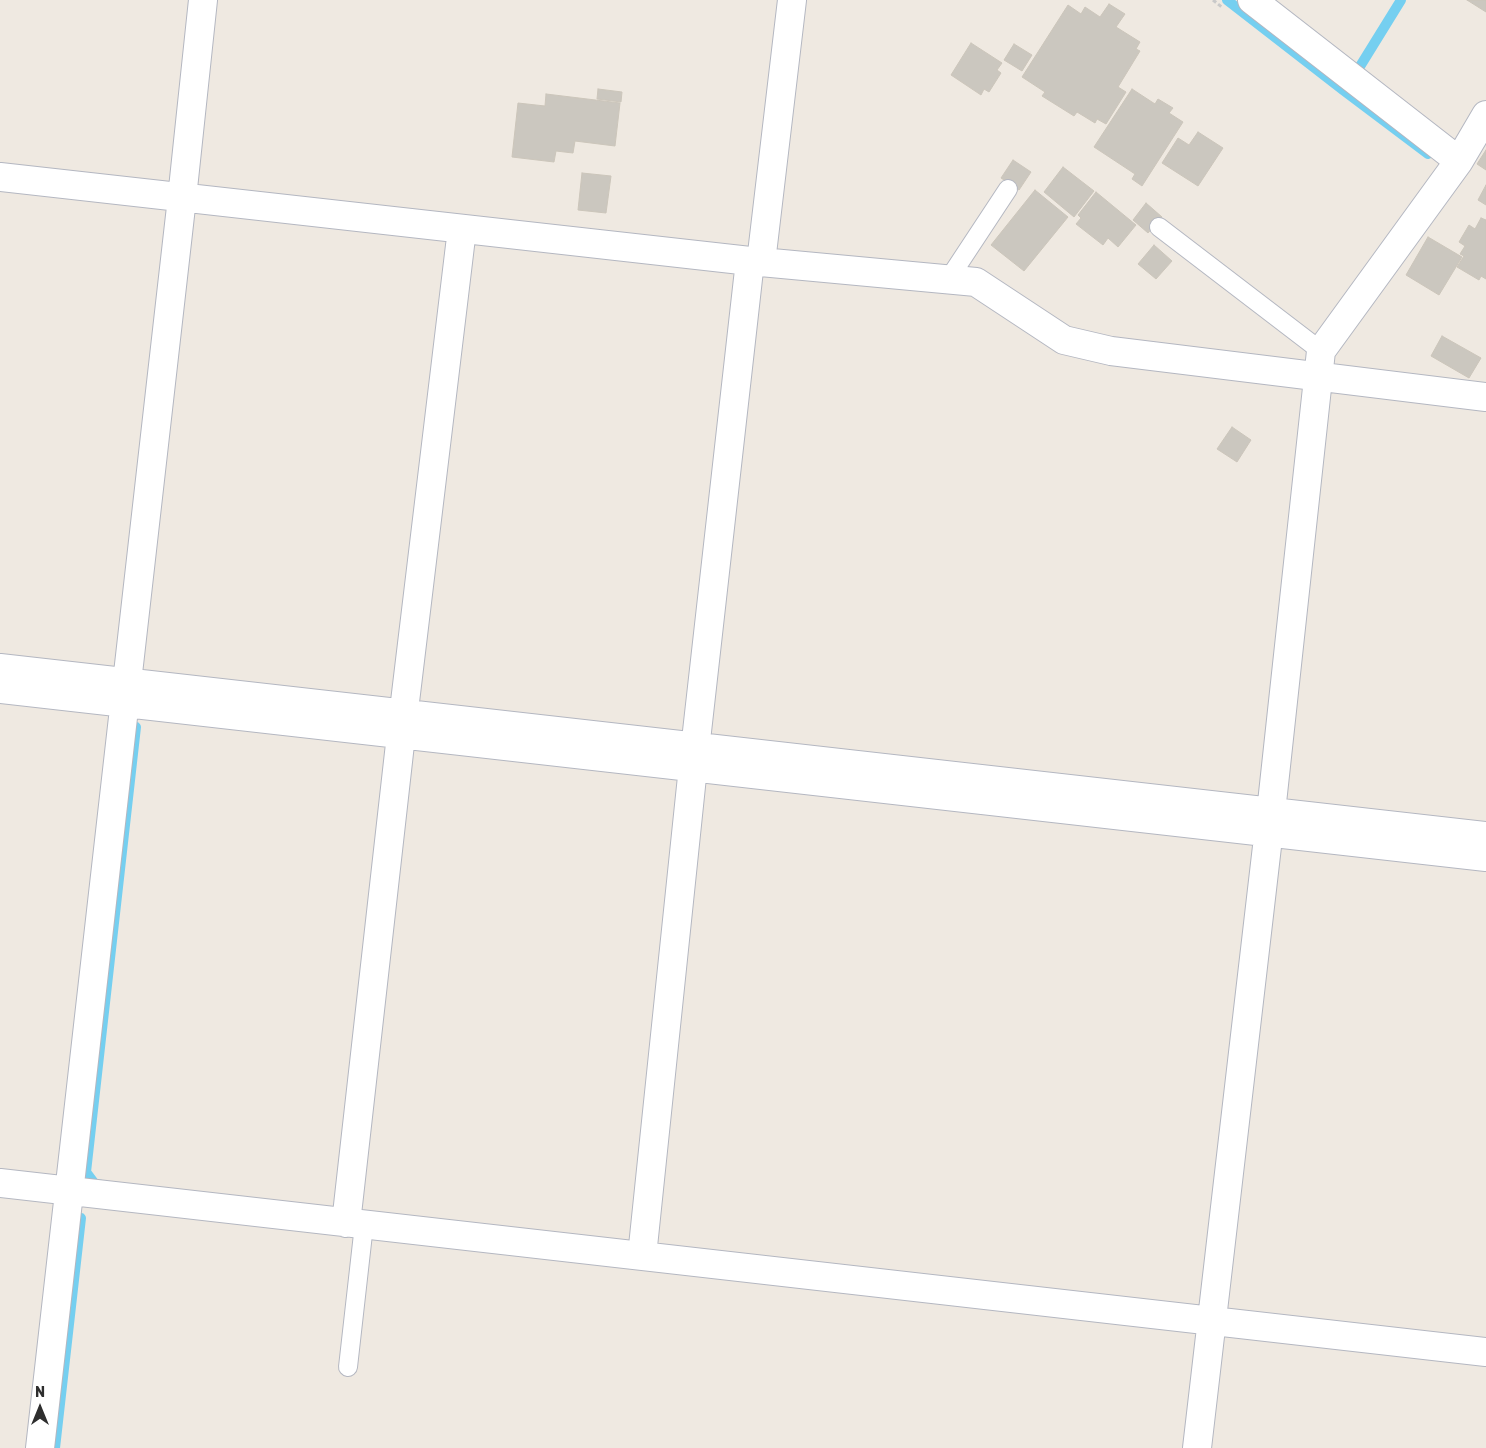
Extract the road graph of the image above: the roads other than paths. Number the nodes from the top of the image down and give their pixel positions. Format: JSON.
{"nodes":[{"id":1,"x":203,"y":0,"type":"edge"},
{"id":2,"x":792,"y":0,"type":"edge"},
{"id":3,"x":1252,"y":0,"type":"edge"},
{"id":4,"x":1486,"y":115,"type":"edge"},
{"id":5,"x":1459,"y":161,"type":"junction"},
{"id":6,"x":0,"y":177,"type":"edge"},
{"id":7,"x":1008,"y":189,"type":"dead end"},
{"id":8,"x":182,"y":198,"type":"junction"},
{"id":9,"x":1159,"y":227,"type":"dead end"},
{"id":10,"x":462,"y":229,"type":"junction"},
{"id":11,"x":756,"y":262,"type":"junction"},
{"id":12,"x":948,"y":280,"type":"junction"},
{"id":13,"x":1319,"y":364,"type":"junction"},
{"id":14,"x":1486,"y":397,"type":"edge"},
{"id":15,"x":0,"y":668,"type":"edge"},
{"id":16,"x":0,"y":689,"type":"edge"},
{"id":17,"x":126,"y":693,"type":"junction"},
{"id":18,"x":402,"y":724,"type":"junction"},
{"id":19,"x":694,"y":757,"type":"junction"},
{"id":20,"x":1270,"y":822,"type":"junction"},
{"id":21,"x":1486,"y":836,"type":"edge"},
{"id":22,"x":1486,"y":856,"type":"edge"},
{"id":23,"x":0,"y":1183,"type":"edge"},
{"id":24,"x":69,"y":1191,"type":"junction"},
{"id":25,"x":355,"y":1224,"type":"junction"},
{"id":26,"x":642,"y":1256,"type":"junction"},
{"id":27,"x":1211,"y":1321,"type":"junction"},
{"id":28,"x":1486,"y":1352,"type":"edge"},
{"id":29,"x":348,"y":1367,"type":"dead end"},
{"id":30,"x":40,"y":1448,"type":"edge"},
{"id":31,"x":1197,"y":1448,"type":"edge"}],
"edges":[{"from":1,"to":8,"type":"street"},
{"from":2,"to":11,"type":"street"},
{"from":3,"to":5,"type":"street"},
{"from":4,"to":5,"type":"street"},
{"from":5,"to":13,"type":"street"},
{"from":6,"to":8,"type":"street"},
{"from":7,"to":12,"type":"lane"},
{"from":8,"to":10,"type":"street"},
{"from":8,"to":17,"type":"street"},
{"from":9,"to":13,"type":"lane"},
{"from":10,"to":11,"type":"street"},
{"from":10,"to":18,"type":"street"},
{"from":11,"to":12,"type":"street"},
{"from":11,"to":19,"type":"street"},
{"from":12,"to":13,"type":"street"},
{"from":13,"to":14,"type":"street"},
{"from":13,"to":20,"type":"street"},
{"from":15,"to":17,"type":"street"},
{"from":16,"to":17,"type":"street"},
{"from":17,"to":18,"type":"street"},
{"from":17,"to":24,"type":"street"},
{"from":18,"to":19,"type":"street"},
{"from":18,"to":25,"type":"street"},
{"from":19,"to":20,"type":"street"},
{"from":19,"to":26,"type":"street"},
{"from":20,"to":21,"type":"street"},
{"from":20,"to":22,"type":"street"},
{"from":20,"to":27,"type":"street"},
{"from":23,"to":24,"type":"street"},
{"from":24,"to":25,"type":"street"},
{"from":24,"to":30,"type":"street"},
{"from":25,"to":26,"type":"street"},
{"from":25,"to":29,"type":"lane"},
{"from":26,"to":27,"type":"street"},
{"from":27,"to":28,"type":"street"},
{"from":27,"to":31,"type":"street"}]}
